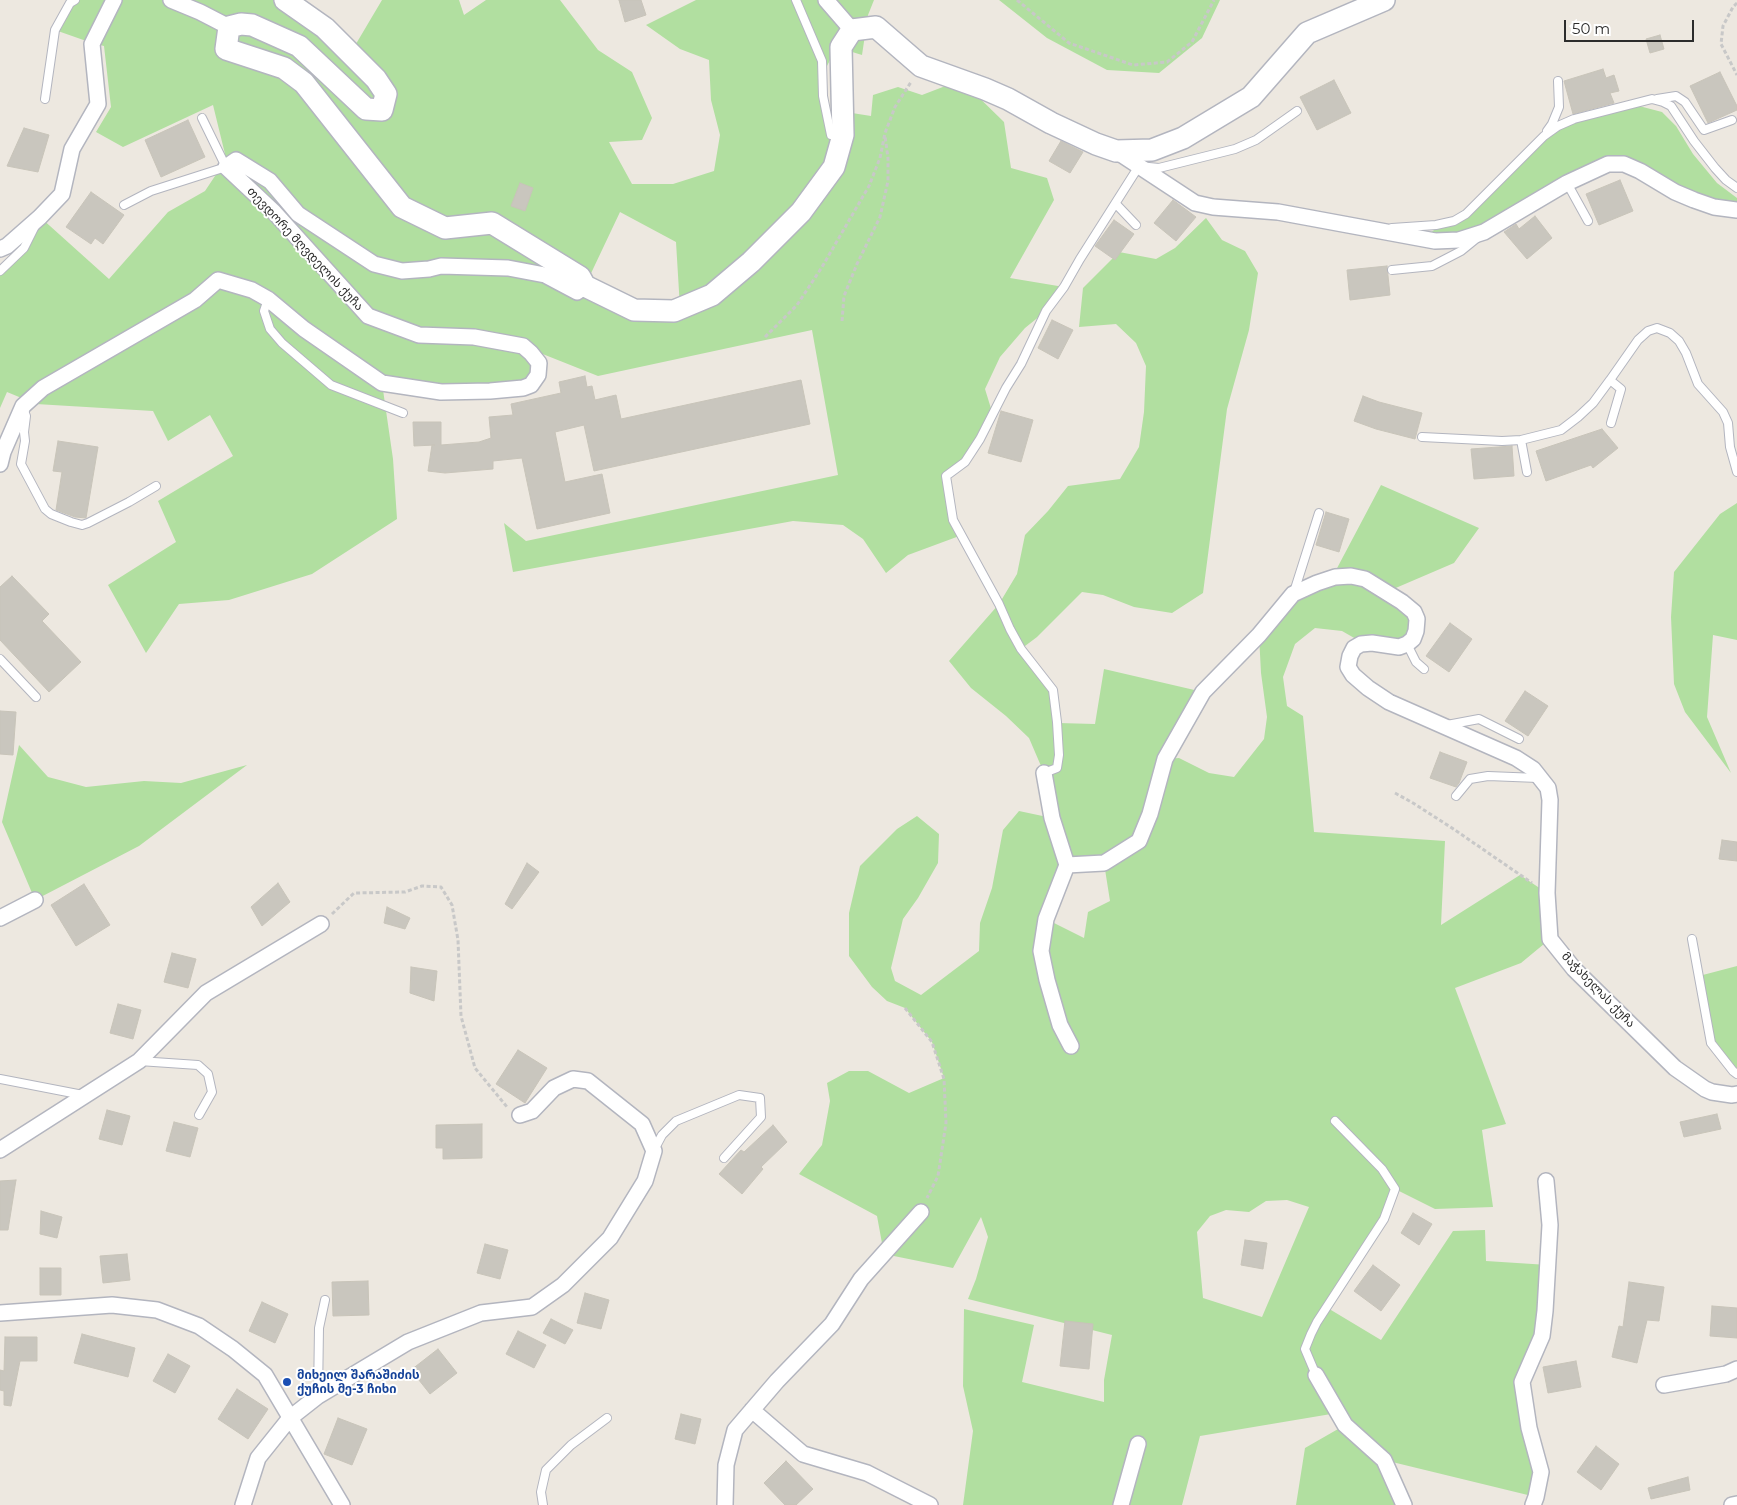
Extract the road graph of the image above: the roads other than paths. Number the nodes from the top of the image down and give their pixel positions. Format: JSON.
{"nodes":[{"id":1,"x":76,"y":0,"type":"edge"},
{"id":2,"x":114,"y":0,"type":"edge"},
{"id":3,"x":171,"y":0,"type":"edge"},
{"id":4,"x":285,"y":0,"type":"edge"},
{"id":5,"x":796,"y":0,"type":"edge"},
{"id":6,"x":826,"y":0,"type":"edge"},
{"id":7,"x":1384,"y":0,"type":"edge"},
{"id":8,"x":229,"y":27,"type":"junction"},
{"id":9,"x":852,"y":30,"type":"junction"},
{"id":10,"x":1558,"y":81,"type":"dead end"},
{"id":11,"x":45,"y":99,"type":"dead end"},
{"id":12,"x":1652,"y":99,"type":"junction"},
{"id":13,"x":1297,"y":111,"type":"dead end"},
{"id":14,"x":202,"y":118,"type":"dead end"},
{"id":15,"x":1732,"y":120,"type":"dead end"},
{"id":16,"x":831,"y":135,"type":"dead end"},
{"id":17,"x":1544,"y":136,"type":"junction"},
{"id":18,"x":1116,"y":151,"type":"junction"},
{"id":19,"x":1139,"y":166,"type":"junction"},
{"id":20,"x":226,"y":167,"type":"junction"},
{"id":21,"x":1567,"y":183,"type":"junction"},
{"id":22,"x":1737,"y":188,"type":"edge"},
{"id":23,"x":1116,"y":204,"type":"junction"},
{"id":24,"x":124,"y":205,"type":"dead end"},
{"id":25,"x":1737,"y":210,"type":"edge"},
{"id":26,"x":40,"y":216,"type":"junction"},
{"id":27,"x":1588,"y":221,"type":"dead end"},
{"id":28,"x":1136,"y":225,"type":"dead end"},
{"id":29,"x":1373,"y":229,"type":"junction"},
{"id":30,"x":1484,"y":232,"type":"junction"},
{"id":31,"x":0,"y":249,"type":"edge"},
{"id":32,"x":1392,"y":270,"type":"dead end"},
{"id":33,"x":0,"y":272,"type":"edge"},
{"id":34,"x":585,"y":286,"type":"junction"},
{"id":35,"x":268,"y":299,"type":"junction"},
{"id":36,"x":1610,"y":380,"type":"junction"},
{"id":37,"x":23,"y":406,"type":"junction"},
{"id":38,"x":403,"y":413,"type":"dead end"},
{"id":39,"x":1611,"y":423,"type":"dead end"},
{"id":40,"x":1422,"y":437,"type":"dead end"},
{"id":41,"x":1521,"y":440,"type":"junction"},
{"id":42,"x":0,"y":464,"type":"edge"},
{"id":43,"x":1527,"y":472,"type":"dead end"},
{"id":44,"x":1737,"y":472,"type":"edge"},
{"id":45,"x":156,"y":486,"type":"dead end"},
{"id":46,"x":1319,"y":513,"type":"dead end"},
{"id":47,"x":1293,"y":594,"type":"junction"},
{"id":48,"x":1408,"y":644,"type":"junction"},
{"id":49,"x":0,"y":659,"type":"edge"},
{"id":50,"x":1424,"y":669,"type":"dead end"},
{"id":51,"x":36,"y":697,"type":"dead end"},
{"id":52,"x":1441,"y":726,"type":"junction"},
{"id":53,"x":1519,"y":740,"type":"dead end"},
{"id":54,"x":1044,"y":773,"type":"joint"},
{"id":55,"x":1542,"y":778,"type":"junction"},
{"id":56,"x":1456,"y":796,"type":"dead end"},
{"id":57,"x":1067,"y":865,"type":"junction"},
{"id":58,"x":35,"y":900,"type":"dead end"},
{"id":59,"x":0,"y":918,"type":"edge"},
{"id":60,"x":321,"y":924,"type":"road end"},
{"id":61,"x":1692,"y":939,"type":"dead end"},
{"id":62,"x":1070,"y":1046,"type":"dead end"},
{"id":63,"x":139,"y":1061,"type":"junction"},
{"id":64,"x":1737,"y":1074,"type":"edge"},
{"id":65,"x":0,"y":1079,"type":"edge"},
{"id":66,"x":1737,"y":1094,"type":"edge"},
{"id":67,"x":85,"y":1096,"type":"junction"},
{"id":68,"x":520,"y":1115,"type":"road end"},
{"id":69,"x":199,"y":1116,"type":"dead end"},
{"id":70,"x":1335,"y":1121,"type":"dead end"},
{"id":71,"x":0,"y":1150,"type":"edge"},
{"id":72,"x":654,"y":1152,"type":"junction"},
{"id":73,"x":724,"y":1158,"type":"dead end"},
{"id":74,"x":1546,"y":1181,"type":"dead end"},
{"id":75,"x":921,"y":1212,"type":"road end"},
{"id":76,"x":325,"y":1300,"type":"dead end"},
{"id":77,"x":0,"y":1313,"type":"edge"},
{"id":78,"x":1737,"y":1369,"type":"edge"},
{"id":79,"x":1316,"y":1375,"type":"joint"},
{"id":80,"x":1664,"y":1385,"type":"dead end"},
{"id":81,"x":318,"y":1396,"type":"junction"},
{"id":82,"x":752,"y":1410,"type":"junction"},
{"id":83,"x":290,"y":1418,"type":"junction"},
{"id":84,"x":607,"y":1418,"type":"dead end"},
{"id":85,"x":1138,"y":1444,"type":"dead end"},
{"id":86,"x":1737,"y":1504,"type":"edge"},
{"id":87,"x":243,"y":1505,"type":"edge"},
{"id":88,"x":342,"y":1505,"type":"edge"},
{"id":89,"x":543,"y":1505,"type":"edge"},
{"id":90,"x":725,"y":1505,"type":"edge"},
{"id":91,"x":930,"y":1505,"type":"edge"},
{"id":92,"x":1121,"y":1505,"type":"edge"},
{"id":93,"x":1404,"y":1505,"type":"edge"},
{"id":94,"x":1533,"y":1505,"type":"edge"},
{"id":95,"x":1732,"y":1505,"type":"edge"}],
"edges":[{"from":1,"to":11,"type":"lane"},
{"from":2,"to":26,"type":"street"},
{"from":3,"to":8,"type":"street"},
{"from":4,"to":8,"type":"street"},
{"from":5,"to":16,"type":"lane"},
{"from":6,"to":9,"type":"street"},
{"from":7,"to":18,"type":"street"},
{"from":8,"to":34,"type":"street","name":"თევდორე მღვდელის ქუჩა"},
{"from":9,"to":18,"type":"street"},
{"from":9,"to":34,"type":"street","name":"თევდორე მღვდელის ქუჩა"},
{"from":10,"to":17,"type":"lane"},
{"from":12,"to":15,"type":"lane"},
{"from":12,"to":17,"type":"lane"},
{"from":12,"to":22,"type":"lane"},
{"from":13,"to":19,"type":"lane"},
{"from":14,"to":20,"type":"lane"},
{"from":17,"to":29,"type":"lane"},
{"from":18,"to":19,"type":"street"},
{"from":19,"to":23,"type":"lane"},
{"from":19,"to":29,"type":"street"},
{"from":20,"to":24,"type":"lane"},
{"from":20,"to":34,"type":"street","name":"თევდორე მღვდელის ქუჩა"},
{"from":20,"to":35,"type":"street","name":"თევდორე მღვდელის ქუჩა"},
{"from":21,"to":25,"type":"street"},
{"from":21,"to":27,"type":"lane"},
{"from":21,"to":30,"type":"street"},
{"from":23,"to":28,"type":"lane"},
{"from":23,"to":54,"type":"lane"},
{"from":26,"to":31,"type":"street"},
{"from":26,"to":33,"type":"lane"},
{"from":29,"to":30,"type":"street"},
{"from":30,"to":32,"type":"lane"},
{"from":35,"to":37,"type":"street","name":"თევდორე მღვდელის ქუჩა"},
{"from":35,"to":38,"type":"lane"},
{"from":36,"to":39,"type":"lane"},
{"from":36,"to":41,"type":"lane"},
{"from":36,"to":44,"type":"lane"},
{"from":37,"to":42,"type":"street","name":"თევდორე მღვდელის ქუჩა"},
{"from":37,"to":45,"type":"lane"},
{"from":40,"to":41,"type":"lane"},
{"from":41,"to":43,"type":"lane"},
{"from":46,"to":47,"type":"lane"},
{"from":47,"to":48,"type":"street"},
{"from":47,"to":57,"type":"street"},
{"from":48,"to":50,"type":"lane"},
{"from":48,"to":52,"type":"street"},
{"from":49,"to":51,"type":"lane"},
{"from":52,"to":53,"type":"lane"},
{"from":52,"to":55,"type":"street"},
{"from":54,"to":57,"type":"street"},
{"from":55,"to":56,"type":"lane"},
{"from":55,"to":66,"type":"street","name":"მაჭახელას ქუჩა"},
{"from":57,"to":62,"type":"street"},
{"from":58,"to":59,"type":"street"},
{"from":60,"to":63,"type":"street"},
{"from":61,"to":64,"type":"lane"},
{"from":63,"to":67,"type":"street"},
{"from":63,"to":69,"type":"lane"},
{"from":65,"to":67,"type":"lane"},
{"from":67,"to":71,"type":"street"},
{"from":68,"to":72,"type":"street"},
{"from":70,"to":79,"type":"lane"},
{"from":72,"to":73,"type":"lane"},
{"from":72,"to":81,"type":"street"},
{"from":74,"to":94,"type":"street"},
{"from":75,"to":82,"type":"street"},
{"from":76,"to":81,"type":"lane"},
{"from":77,"to":83,"type":"street"},
{"from":78,"to":80,"type":"street"},
{"from":79,"to":93,"type":"street"},
{"from":81,"to":83,"type":"street"},
{"from":82,"to":90,"type":"street"},
{"from":82,"to":91,"type":"street"},
{"from":83,"to":87,"type":"street"},
{"from":83,"to":88,"type":"street"},
{"from":84,"to":89,"type":"lane"},
{"from":85,"to":92,"type":"street"},
{"from":86,"to":95,"type":"street"}]}
